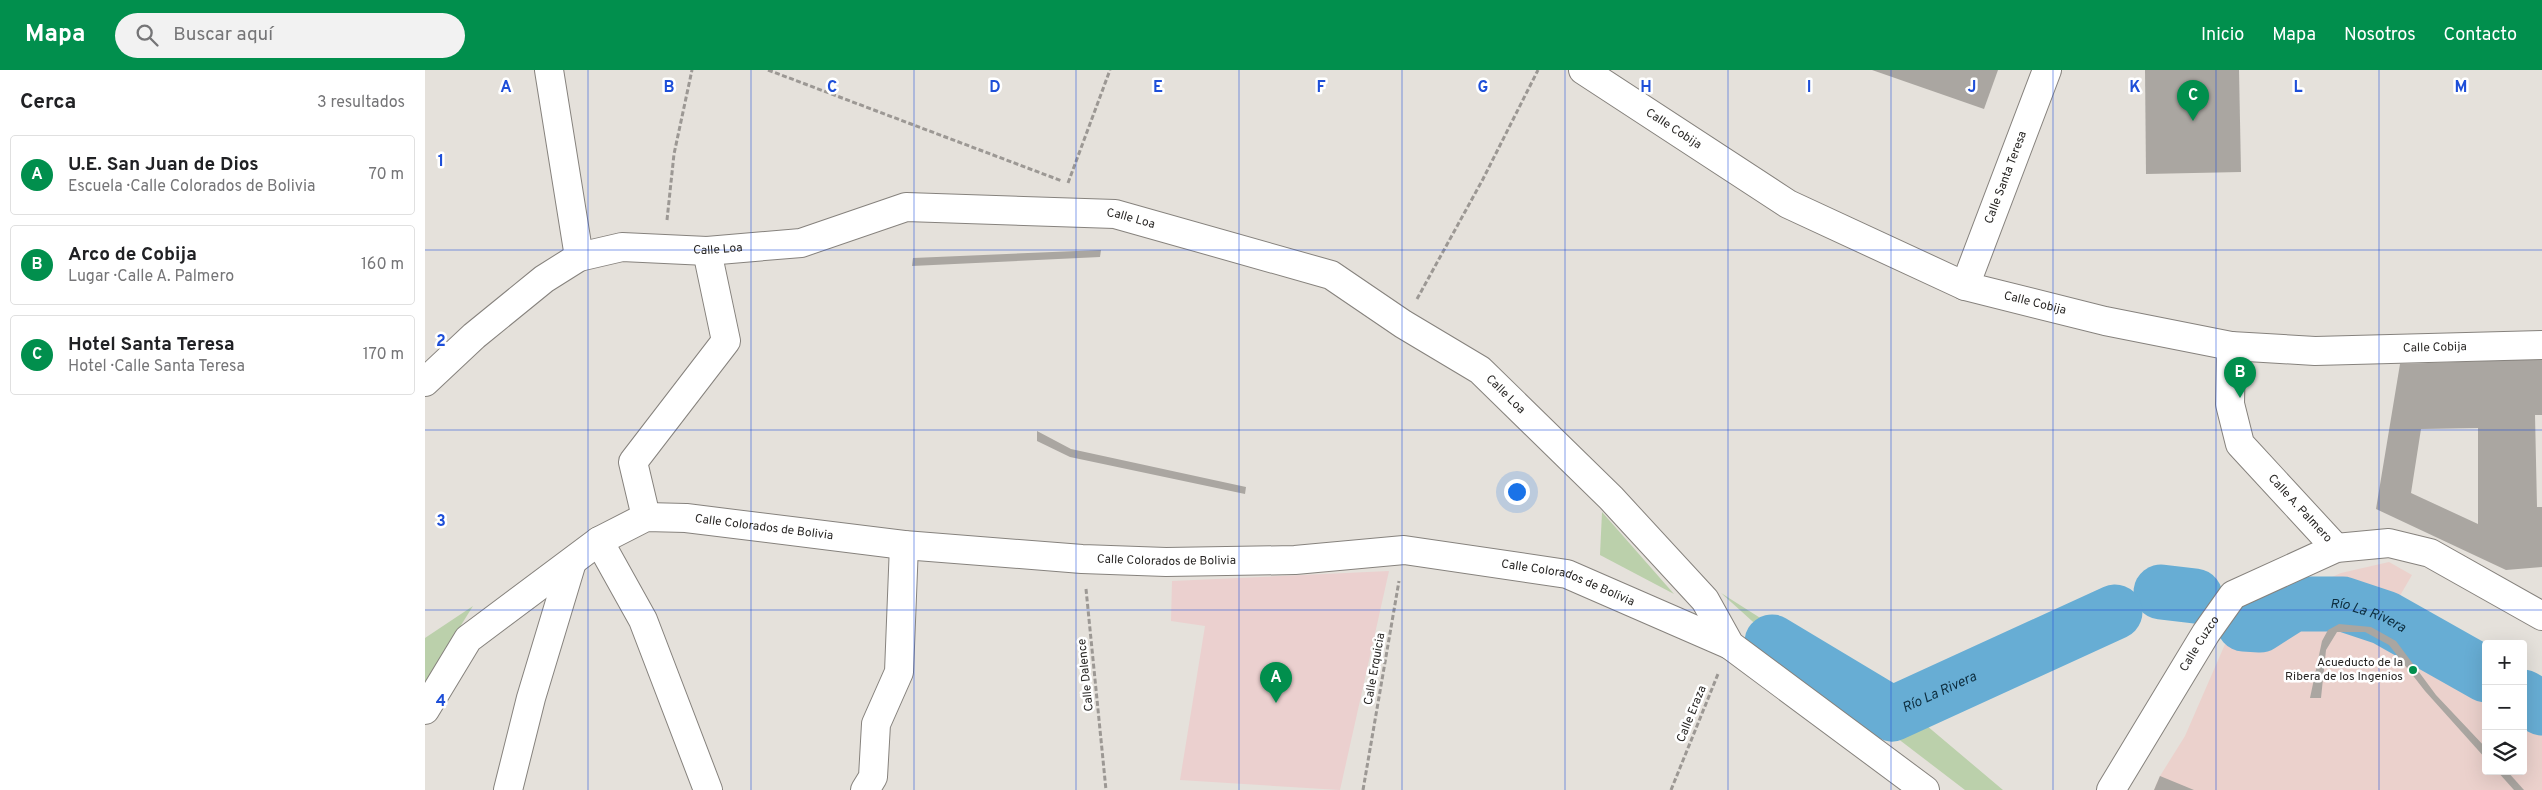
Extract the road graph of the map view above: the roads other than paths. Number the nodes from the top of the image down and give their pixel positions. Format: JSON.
{"nodes":[{"id":1,"x":549,"y":70,"type":"edge"},
{"id":2,"x":1583,"y":70,"type":"edge"},
{"id":3,"x":2047,"y":70,"type":"edge"},
{"id":4,"x":707,"y":251,"type":"junction"},
{"id":5,"x":579,"y":257,"type":"junction"},
{"id":6,"x":1965,"y":286,"type":"junction"},
{"id":7,"x":2542,"y":345,"type":"edge"},
{"id":8,"x":2231,"y":346,"type":"junction"},
{"id":9,"x":425,"y":382,"type":"edge"},
{"id":10,"x":646,"y":517,"type":"junction"},
{"id":11,"x":599,"y":541,"type":"junction"},
{"id":12,"x":904,"y":545,"type":"junction"},
{"id":13,"x":2336,"y":548,"type":"junction"},
{"id":14,"x":572,"y":562,"type":"junction"},
{"id":15,"x":2542,"y":616,"type":"edge"},
{"id":16,"x":1730,"y":646,"type":"junction"},
{"id":17,"x":425,"y":710,"type":"edge"},
{"id":18,"x":508,"y":790,"type":"edge"},
{"id":19,"x":708,"y":790,"type":"edge"},
{"id":20,"x":865,"y":790,"type":"edge"},
{"id":21,"x":1925,"y":790,"type":"edge"},
{"id":22,"x":2111,"y":790,"type":"edge"}],
"edges":[{"from":1,"to":5,"type":"main road"},
{"from":2,"to":6,"type":"main road","name":"Calle Cobija"},
{"from":3,"to":6,"type":"main road","name":"Calle Santa Teresa"},
{"from":4,"to":5,"type":"main road","name":"Calle Loa"},
{"from":4,"to":10,"type":"main road"},
{"from":4,"to":16,"type":"main road","name":"Calle Loa"},
{"from":5,"to":9,"type":"main road","name":"Calle Loa"},
{"from":6,"to":8,"type":"main road","name":"Calle Cobija"},
{"from":7,"to":8,"type":"main road","name":"Calle Cobija"},
{"from":8,"to":13,"type":"main road","name":"Calle A. Palmero"},
{"from":10,"to":11,"type":"main road","name":"Calle Colorados de Bolivia"},
{"from":10,"to":12,"type":"main road","name":"Calle Colorados de Bolivia"},
{"from":11,"to":14,"type":"main road","name":"Calle Colorados de Bolivia"},
{"from":11,"to":19,"type":"main road"},
{"from":12,"to":16,"type":"main road","name":"Calle Colorados de Bolivia"},
{"from":12,"to":20,"type":"main road"},
{"from":13,"to":15,"type":"main road","name":"Calle A. Palmero"},
{"from":13,"to":22,"type":"main road","name":"Calle Cuzco"},
{"from":14,"to":17,"type":"main road","name":"Calle Colorados de Bolivia"},
{"from":14,"to":18,"type":"main road"},
{"from":16,"to":21,"type":"main road","name":"Calle Colorados de Bolivia"}]}
